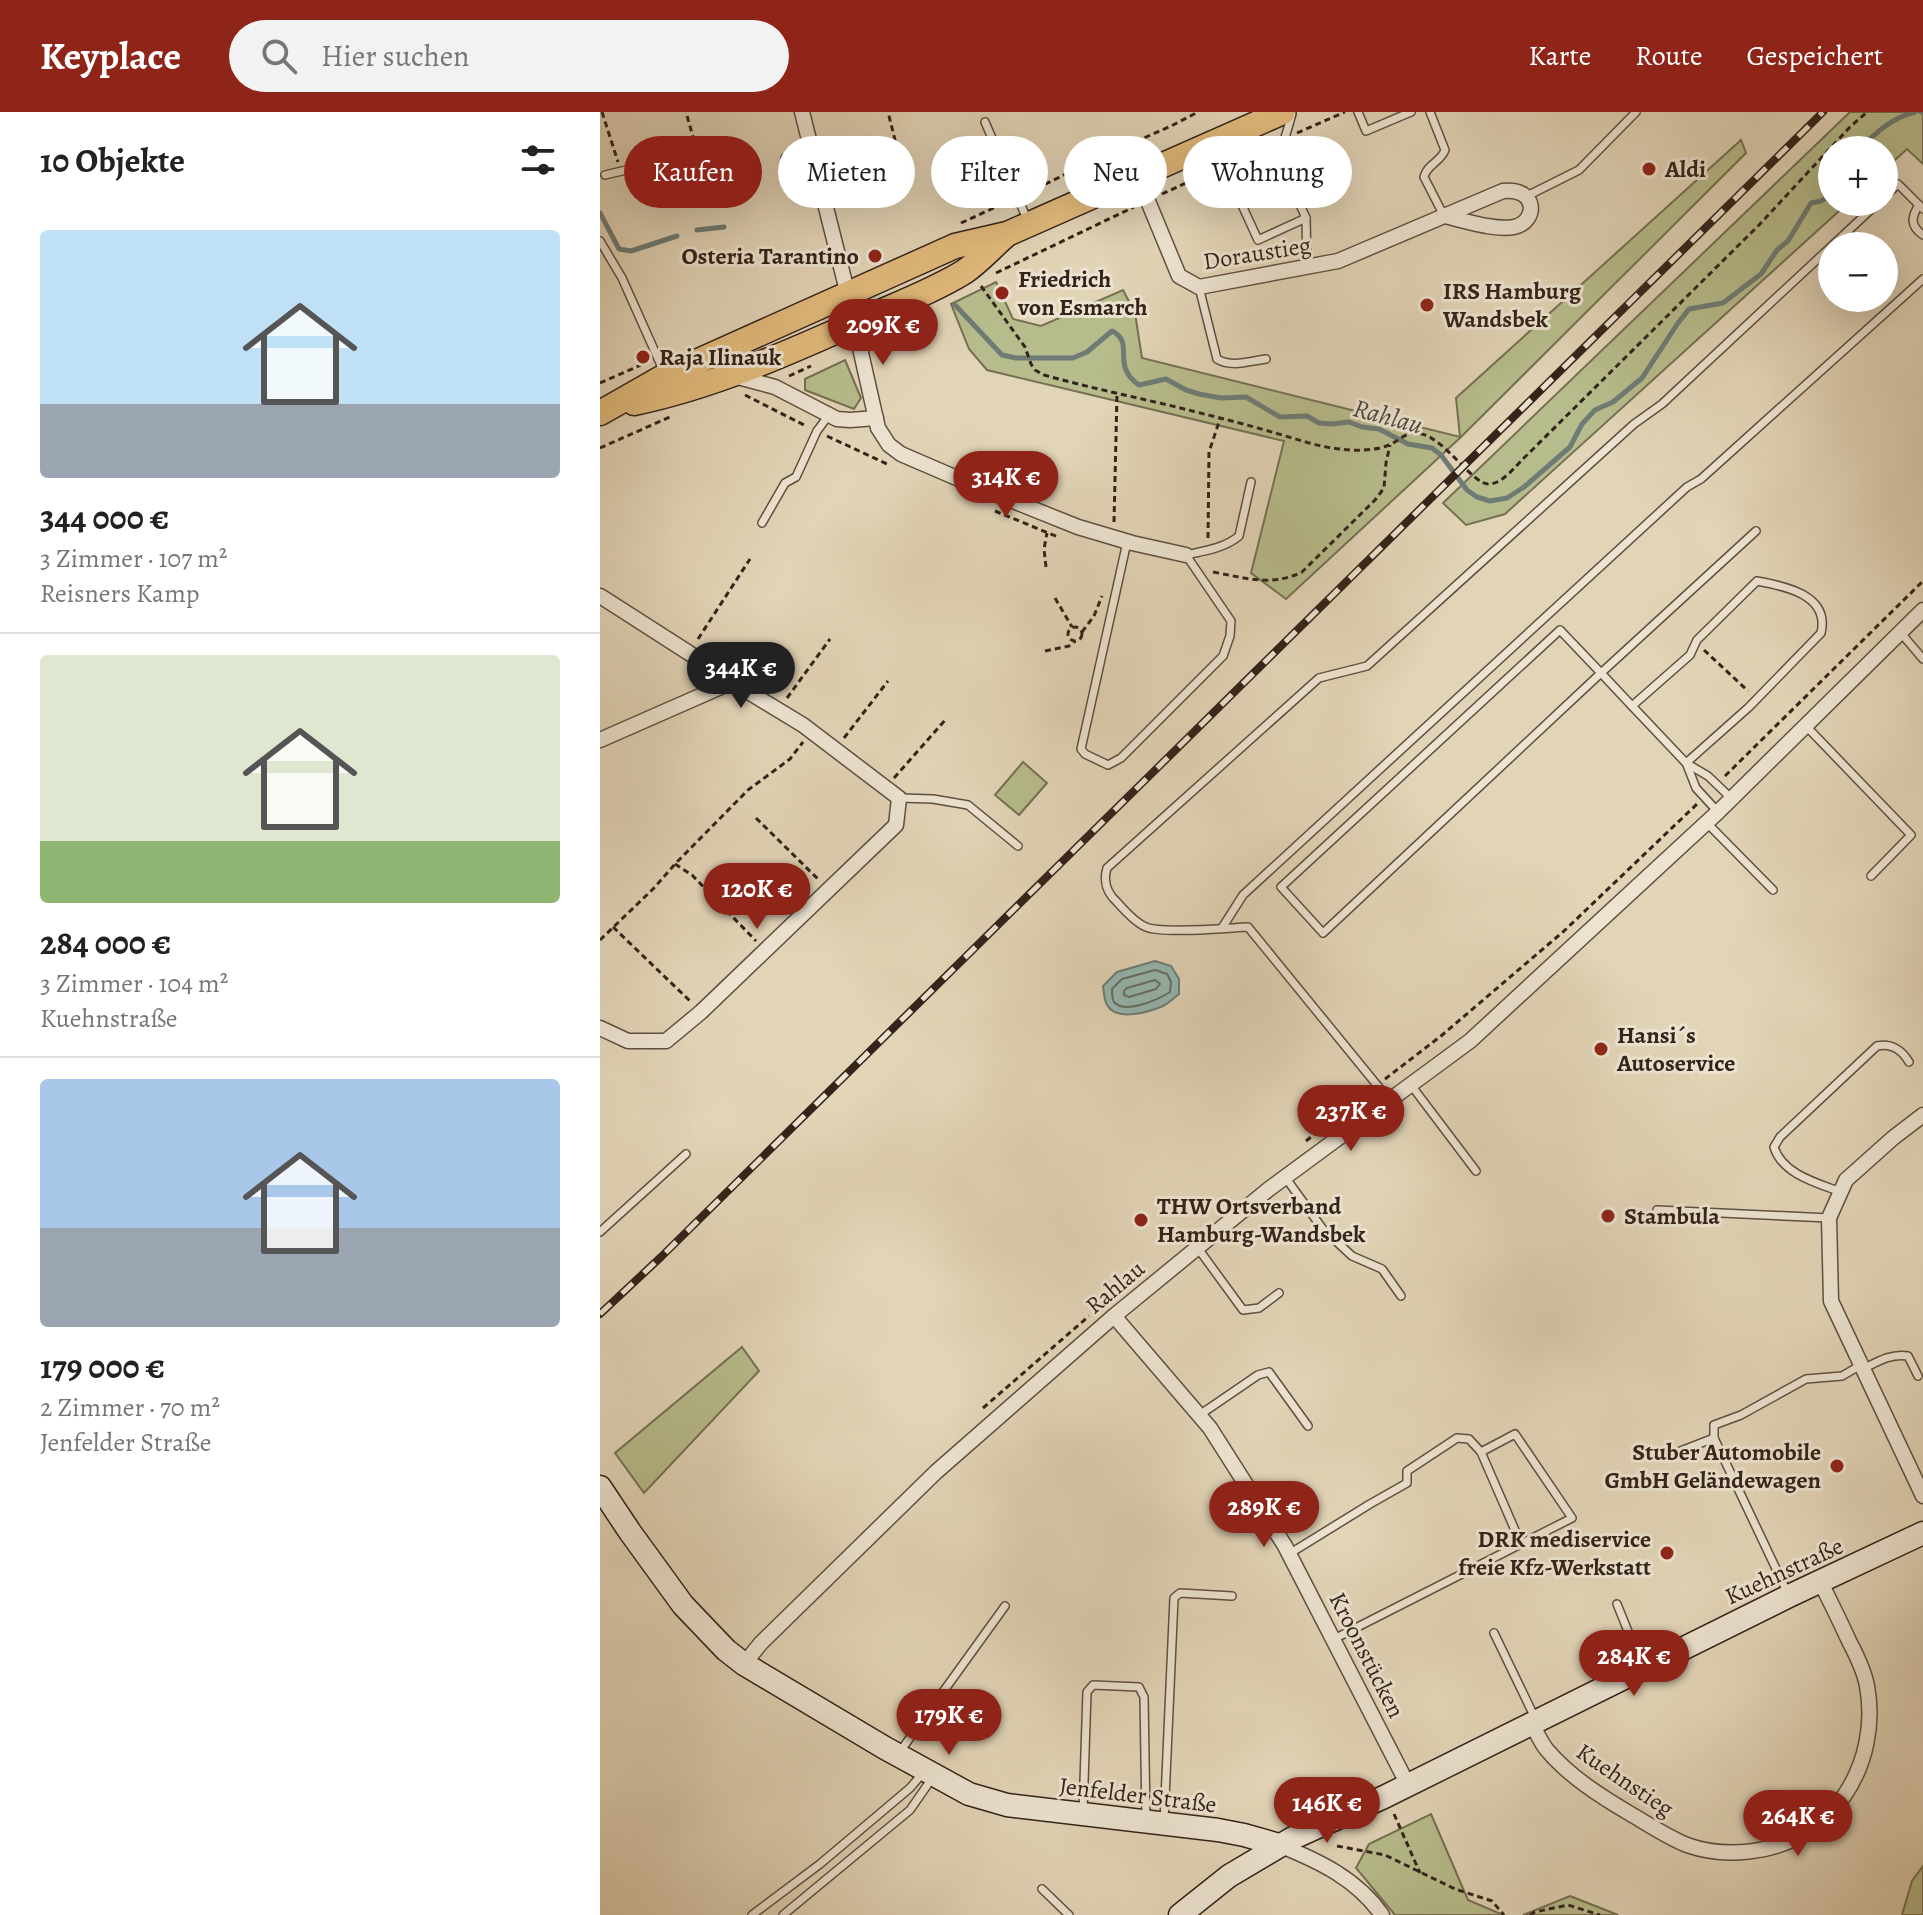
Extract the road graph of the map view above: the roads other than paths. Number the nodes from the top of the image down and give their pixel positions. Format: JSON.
{"nodes":[{"id":1,"x":802,"y":112,"type":"edge"},
{"id":2,"x":1283,"y":112,"type":"edge"},
{"id":3,"x":1292,"y":112,"type":"edge"},
{"id":4,"x":1358,"y":112,"type":"edge"},
{"id":5,"x":1411,"y":112,"type":"edge"},
{"id":6,"x":1430,"y":112,"type":"edge"},
{"id":7,"x":1636,"y":112,"type":"edge"},
{"id":8,"x":985,"y":122,"type":"dead end"},
{"id":9,"x":808,"y":136,"type":"edge"},
{"id":10,"x":1230,"y":136,"type":"edge"},
{"id":11,"x":1285,"y":136,"type":"edge"},
{"id":12,"x":624,"y":170,"type":"edge"},
{"id":13,"x":605,"y":175,"type":"dead end"},
{"id":14,"x":1898,"y":184,"type":"edge"},
{"id":15,"x":1527,"y":196,"type":"junction"},
{"id":16,"x":1921,"y":207,"type":"edge"},
{"id":17,"x":826,"y":208,"type":"edge"},
{"id":18,"x":1067,"y":208,"type":"edge"},
{"id":19,"x":1151,"y":208,"type":"edge"},
{"id":20,"x":1243,"y":208,"type":"edge"},
{"id":21,"x":1302,"y":208,"type":"edge"},
{"id":22,"x":1444,"y":216,"type":"junction"},
{"id":23,"x":1864,"y":216,"type":"edge"},
{"id":24,"x":1306,"y":218,"type":"junction"},
{"id":25,"x":1030,"y":224,"type":"junction"},
{"id":26,"x":1007,"y":234,"type":"junction"},
{"id":27,"x":1923,"y":235,"type":"edge"},
{"id":28,"x":600,"y":241,"type":"edge"},
{"id":29,"x":1307,"y":267,"type":"junction"},
{"id":30,"x":1923,"y":279,"type":"edge"},
{"id":31,"x":1199,"y":287,"type":"junction"},
{"id":32,"x":848,"y":295,"type":"junction"},
{"id":33,"x":855,"y":323,"type":"junction"},
{"id":34,"x":1266,"y":359,"type":"dead end"},
{"id":35,"x":730,"y":375,"type":"junction"},
{"id":36,"x":665,"y":376,"type":"junction"},
{"id":37,"x":606,"y":410,"type":"edge"},
{"id":38,"x":829,"y":415,"type":"junction"},
{"id":39,"x":876,"y":418,"type":"junction"},
{"id":40,"x":1251,"y":482,"type":"dead end"},
{"id":41,"x":762,"y":523,"type":"dead end"},
{"id":42,"x":1756,"y":531,"type":"dead end"},
{"id":43,"x":1120,"y":540,"type":"junction"},
{"id":44,"x":1186,"y":555,"type":"junction"},
{"id":45,"x":600,"y":596,"type":"edge"},
{"id":46,"x":1923,"y":610,"type":"edge"},
{"id":47,"x":1900,"y":632,"type":"junction"},
{"id":48,"x":1923,"y":659,"type":"edge"},
{"id":49,"x":1601,"y":673,"type":"junction"},
{"id":50,"x":732,"y":682,"type":"junction"},
{"id":51,"x":1632,"y":706,"type":"junction"},
{"id":52,"x":1806,"y":726,"type":"junction"},
{"id":53,"x":600,"y":740,"type":"edge"},
{"id":54,"x":1686,"y":763,"type":"junction"},
{"id":55,"x":899,"y":798,"type":"junction"},
{"id":56,"x":1732,"y":799,"type":"junction"},
{"id":57,"x":1718,"y":812,"type":"junction"},
{"id":58,"x":1707,"y":823,"type":"junction"},
{"id":59,"x":1018,"y":846,"type":"dead end"},
{"id":60,"x":1871,"y":876,"type":"dead end"},
{"id":61,"x":1773,"y":890,"type":"dead end"},
{"id":62,"x":1222,"y":928,"type":"junction"},
{"id":63,"x":600,"y":1028,"type":"edge"},
{"id":64,"x":1909,"y":1062,"type":"dead end"},
{"id":65,"x":1411,"y":1085,"type":"junction"},
{"id":66,"x":1390,"y":1101,"type":"junction"},
{"id":67,"x":1923,"y":1115,"type":"edge"},
{"id":68,"x":686,"y":1154,"type":"dead end"},
{"id":69,"x":1476,"y":1171,"type":"dead end"},
{"id":70,"x":1285,"y":1177,"type":"junction"},
{"id":71,"x":1841,"y":1192,"type":"junction"},
{"id":72,"x":1657,"y":1210,"type":"dead end"},
{"id":73,"x":1829,"y":1218,"type":"junction"},
{"id":74,"x":600,"y":1232,"type":"edge"},
{"id":75,"x":1197,"y":1247,"type":"junction"},
{"id":76,"x":1279,"y":1293,"type":"dead end"},
{"id":77,"x":1401,"y":1296,"type":"dead end"},
{"id":78,"x":1114,"y":1316,"type":"junction"},
{"id":79,"x":1862,"y":1367,"type":"junction"},
{"id":80,"x":1918,"y":1376,"type":"dead end"},
{"id":81,"x":1198,"y":1416,"type":"junction"},
{"id":82,"x":1308,"y":1426,"type":"dead end"},
{"id":83,"x":1714,"y":1438,"type":"junction"},
{"id":84,"x":1481,"y":1452,"type":"junction"},
{"id":85,"x":1668,"y":1456,"type":"dead end"},
{"id":86,"x":600,"y":1487,"type":"edge"},
{"id":87,"x":1923,"y":1496,"type":"edge"},
{"id":88,"x":1923,"y":1533,"type":"edge"},
{"id":89,"x":1521,"y":1544,"type":"junction"},
{"id":90,"x":1289,"y":1554,"type":"junction"},
{"id":91,"x":1820,"y":1581,"type":"junction"},
{"id":92,"x":1232,"y":1596,"type":"dead end"},
{"id":93,"x":1789,"y":1596,"type":"junction"},
{"id":94,"x":1617,"y":1604,"type":"dead end"},
{"id":95,"x":1005,"y":1606,"type":"dead end"},
{"id":96,"x":1494,"y":1633,"type":"dead end"},
{"id":97,"x":1334,"y":1639,"type":"junction"},
{"id":98,"x":744,"y":1664,"type":"junction"},
{"id":99,"x":1643,"y":1668,"type":"junction"},
{"id":100,"x":1534,"y":1723,"type":"junction"},
{"id":101,"x":897,"y":1755,"type":"junction"},
{"id":102,"x":930,"y":1773,"type":"junction"},
{"id":103,"x":1408,"y":1785,"type":"junction"},
{"id":104,"x":1083,"y":1814,"type":"junction"},
{"id":105,"x":1155,"y":1822,"type":"junction"},
{"id":106,"x":1279,"y":1845,"type":"junction"},
{"id":107,"x":1042,"y":1889,"type":"dead end"},
{"id":108,"x":752,"y":1915,"type":"edge"},
{"id":109,"x":783,"y":1915,"type":"edge"},
{"id":110,"x":1069,"y":1915,"type":"edge"},
{"id":111,"x":1180,"y":1915,"type":"edge"},
{"id":112,"x":1382,"y":1915,"type":"edge"}],
"edges":[{"from":1,"to":9,"type":"street"},
{"from":2,"to":10,"type":"main road"},
{"from":3,"to":11,"type":"lane"},
{"from":4,"to":5,"type":"lane"},
{"from":6,"to":22,"type":"lane"},
{"from":7,"to":15,"type":"lane"},
{"from":8,"to":25,"type":"lane"},
{"from":12,"to":13,"type":"lane"},
{"from":14,"to":16,"type":"lane"},
{"from":15,"to":22,"type":"street","name":"Doraustieg"},
{"from":15,"to":22,"type":"street"},
{"from":16,"to":27,"type":"lane"},
{"from":17,"to":32,"type":"street"},
{"from":18,"to":25,"type":"main road"},
{"from":19,"to":31,"type":"street","name":"Doraustieg"},
{"from":20,"to":24,"type":"lane"},
{"from":21,"to":24,"type":"lane"},
{"from":22,"to":29,"type":"street","name":"Doraustieg"},
{"from":23,"to":62,"type":"lane"},
{"from":24,"to":29,"type":"lane"},
{"from":25,"to":26,"type":"main road"},
{"from":26,"to":32,"type":"main road"},
{"from":26,"to":33,"type":"main road"},
{"from":28,"to":36,"type":"lane"},
{"from":29,"to":31,"type":"street","name":"Doraustieg"},
{"from":30,"to":62,"type":"lane"},
{"from":31,"to":34,"type":"lane"},
{"from":32,"to":33,"type":"street"},
{"from":32,"to":36,"type":"main road"},
{"from":33,"to":35,"type":"main road"},
{"from":33,"to":39,"type":"street"},
{"from":35,"to":37,"type":"main road"},
{"from":35,"to":38,"type":"street"},
{"from":36,"to":37,"type":"main road"},
{"from":38,"to":39,"type":"street"},
{"from":38,"to":41,"type":"lane"},
{"from":39,"to":43,"type":"street"},
{"from":40,"to":44,"type":"lane"},
{"from":42,"to":49,"type":"lane"},
{"from":43,"to":44,"type":"street"},
{"from":43,"to":44,"type":"lane"},
{"from":45,"to":50,"type":"street"},
{"from":46,"to":47,"type":"street","name":"Rahlau"},
{"from":47,"to":48,"type":"lane"},
{"from":47,"to":52,"type":"street","name":"Rahlau"},
{"from":49,"to":49,"type":"lane"},
{"from":49,"to":51,"type":"lane"},
{"from":50,"to":53,"type":"street"},
{"from":50,"to":55,"type":"street"},
{"from":51,"to":54,"type":"lane"},
{"from":51,"to":54,"type":"lane"},
{"from":52,"to":56,"type":"street","name":"Rahlau"},
{"from":52,"to":60,"type":"lane"},
{"from":54,"to":56,"type":"lane"},
{"from":54,"to":57,"type":"lane"},
{"from":55,"to":59,"type":"lane"},
{"from":55,"to":63,"type":"street"},
{"from":56,"to":57,"type":"street","name":"Rahlau"},
{"from":57,"to":58,"type":"street","name":"Rahlau"},
{"from":58,"to":61,"type":"lane"},
{"from":58,"to":65,"type":"street","name":"Rahlau"},
{"from":62,"to":66,"type":"lane"},
{"from":64,"to":71,"type":"lane"},
{"from":65,"to":66,"type":"street","name":"Rahlau"},
{"from":65,"to":69,"type":"lane"},
{"from":66,"to":70,"type":"street","name":"Rahlau"},
{"from":67,"to":71,"type":"street"},
{"from":68,"to":74,"type":"lane"},
{"from":70,"to":75,"type":"street","name":"Rahlau"},
{"from":70,"to":77,"type":"lane"},
{"from":71,"to":73,"type":"street"},
{"from":72,"to":73,"type":"lane"},
{"from":73,"to":79,"type":"street"},
{"from":75,"to":76,"type":"lane"},
{"from":75,"to":78,"type":"street","name":"Rahlau"},
{"from":78,"to":81,"type":"street","name":"Kroonstücken"},
{"from":78,"to":98,"type":"street","name":"Rahlau"},
{"from":79,"to":80,"type":"lane"},
{"from":79,"to":83,"type":"lane"},
{"from":79,"to":87,"type":"street"},
{"from":81,"to":82,"type":"lane"},
{"from":81,"to":90,"type":"street","name":"Kroonstücken"},
{"from":83,"to":85,"type":"lane"},
{"from":83,"to":93,"type":"lane"},
{"from":84,"to":89,"type":"lane"},
{"from":84,"to":89,"type":"lane"},
{"from":84,"to":90,"type":"lane"},
{"from":86,"to":98,"type":"street","name":"Jenfelder Straße"},
{"from":88,"to":91,"type":"street","name":"Kuehnstraße"},
{"from":89,"to":97,"type":"lane"},
{"from":90,"to":97,"type":"street","name":"Kroonstücken"},
{"from":91,"to":93,"type":"street","name":"Kuehnstraße"},
{"from":91,"to":100,"type":"street","name":"Kuehnstieg"},
{"from":92,"to":105,"type":"lane"},
{"from":93,"to":99,"type":"street","name":"Kuehnstraße"},
{"from":94,"to":99,"type":"lane"},
{"from":95,"to":101,"type":"lane"},
{"from":96,"to":100,"type":"lane"},
{"from":97,"to":103,"type":"street","name":"Kroonstücken"},
{"from":98,"to":101,"type":"street","name":"Jenfelder Straße"},
{"from":99,"to":100,"type":"street","name":"Kuehnstraße"},
{"from":100,"to":103,"type":"street","name":"Kuehnstraße"},
{"from":101,"to":102,"type":"street","name":"Jenfelder Straße"},
{"from":102,"to":104,"type":"street","name":"Jenfelder Straße"},
{"from":102,"to":108,"type":"lane"},
{"from":102,"to":109,"type":"lane"},
{"from":103,"to":106,"type":"street","name":"Kuehnstraße"},
{"from":104,"to":105,"type":"street","name":"Jenfelder Straße"},
{"from":104,"to":105,"type":"lane"},
{"from":105,"to":106,"type":"street","name":"Jenfelder Straße"},
{"from":106,"to":111,"type":"street","name":"Kuehnstraße"},
{"from":106,"to":112,"type":"street","name":"Jenfelder Straße"},
{"from":107,"to":110,"type":"lane"}]}
